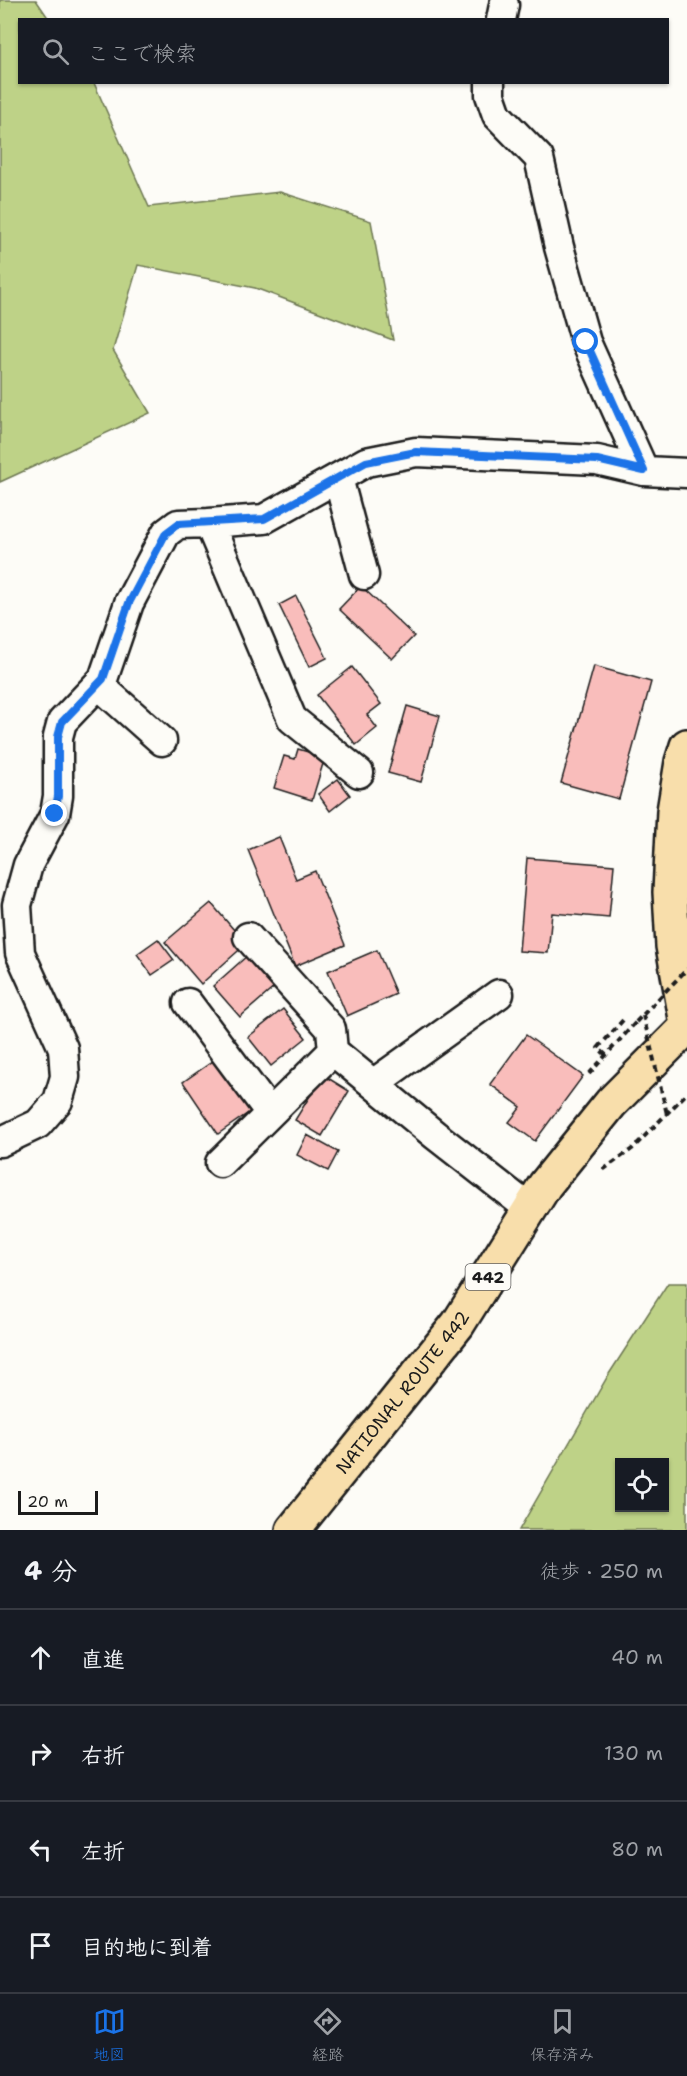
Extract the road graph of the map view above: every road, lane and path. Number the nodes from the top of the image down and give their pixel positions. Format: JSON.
{"nodes":[{"id":1,"x":490,"y":84,"type":"edge"},
{"id":2,"x":644,"y":471,"type":"junction"},
{"id":3,"x":687,"y":473,"type":"edge"},
{"id":4,"x":338,"y":478,"type":"junction"},
{"id":5,"x":209,"y":523,"type":"junction"},
{"id":6,"x":364,"y":576,"type":"dead end"},
{"id":7,"x":98,"y":684,"type":"junction"},
{"id":8,"x":162,"y":741,"type":"dead end"},
{"id":9,"x":687,"y":746,"type":"edge"},
{"id":10,"x":359,"y":773,"type":"dead end"},
{"id":11,"x":249,"y":937,"type":"dead end"},
{"id":12,"x":687,"y":969,"type":"edge"},
{"id":13,"x":499,"y":994,"type":"dead end"},
{"id":14,"x":188,"y":1003,"type":"dead end"},
{"id":15,"x":643,"y":1015,"type":"junction"},
{"id":16,"x":624,"y":1019,"type":"dead end"},
{"id":17,"x":687,"y":1026,"type":"edge"},
{"id":18,"x":333,"y":1051,"type":"junction"},
{"id":19,"x":606,"y":1055,"type":"junction"},
{"id":20,"x":590,"y":1074,"type":"dead end"},
{"id":21,"x":373,"y":1084,"type":"junction"},
{"id":22,"x":687,"y":1093,"type":"edge"},
{"id":23,"x":270,"y":1113,"type":"junction"},
{"id":24,"x":667,"y":1114,"type":"junction"},
{"id":25,"x":0,"y":1142,"type":"edge"},
{"id":26,"x":220,"y":1163,"type":"dead end"},
{"id":27,"x":603,"y":1170,"type":"dead end"},
{"id":28,"x":531,"y":1209,"type":"junction"},
{"id":29,"x":293,"y":1530,"type":"edge"}],
"edges":[{"from":1,"to":2,"type":"street"},
{"from":2,"to":3,"type":"street"},
{"from":2,"to":4,"type":"street"},
{"from":4,"to":5,"type":"street"},
{"from":4,"to":6,"type":"street"},
{"from":5,"to":7,"type":"street"},
{"from":5,"to":10,"type":"street"},
{"from":7,"to":8,"type":"street"},
{"from":7,"to":25,"type":"street"},
{"from":9,"to":17,"type":"highway"},
{"from":11,"to":18,"type":"street"},
{"from":12,"to":15,"type":"path","bridge":true},
{"from":13,"to":21,"type":"street"},
{"from":14,"to":23,"type":"street"},
{"from":15,"to":19,"type":"path"},
{"from":15,"to":24,"type":"path","bridge":true},
{"from":16,"to":19,"type":"path"},
{"from":17,"to":28,"type":"highway","name":"NATIONAL ROUTE 442","number":"442"},
{"from":18,"to":21,"type":"street"},
{"from":18,"to":23,"type":"street"},
{"from":19,"to":20,"type":"path"},
{"from":21,"to":28,"type":"street"},
{"from":22,"to":24,"type":"path"},
{"from":23,"to":26,"type":"street"},
{"from":24,"to":27,"type":"path"},
{"from":28,"to":29,"type":"highway","name":"NATIONAL ROUTE 442","number":"442"}]}
